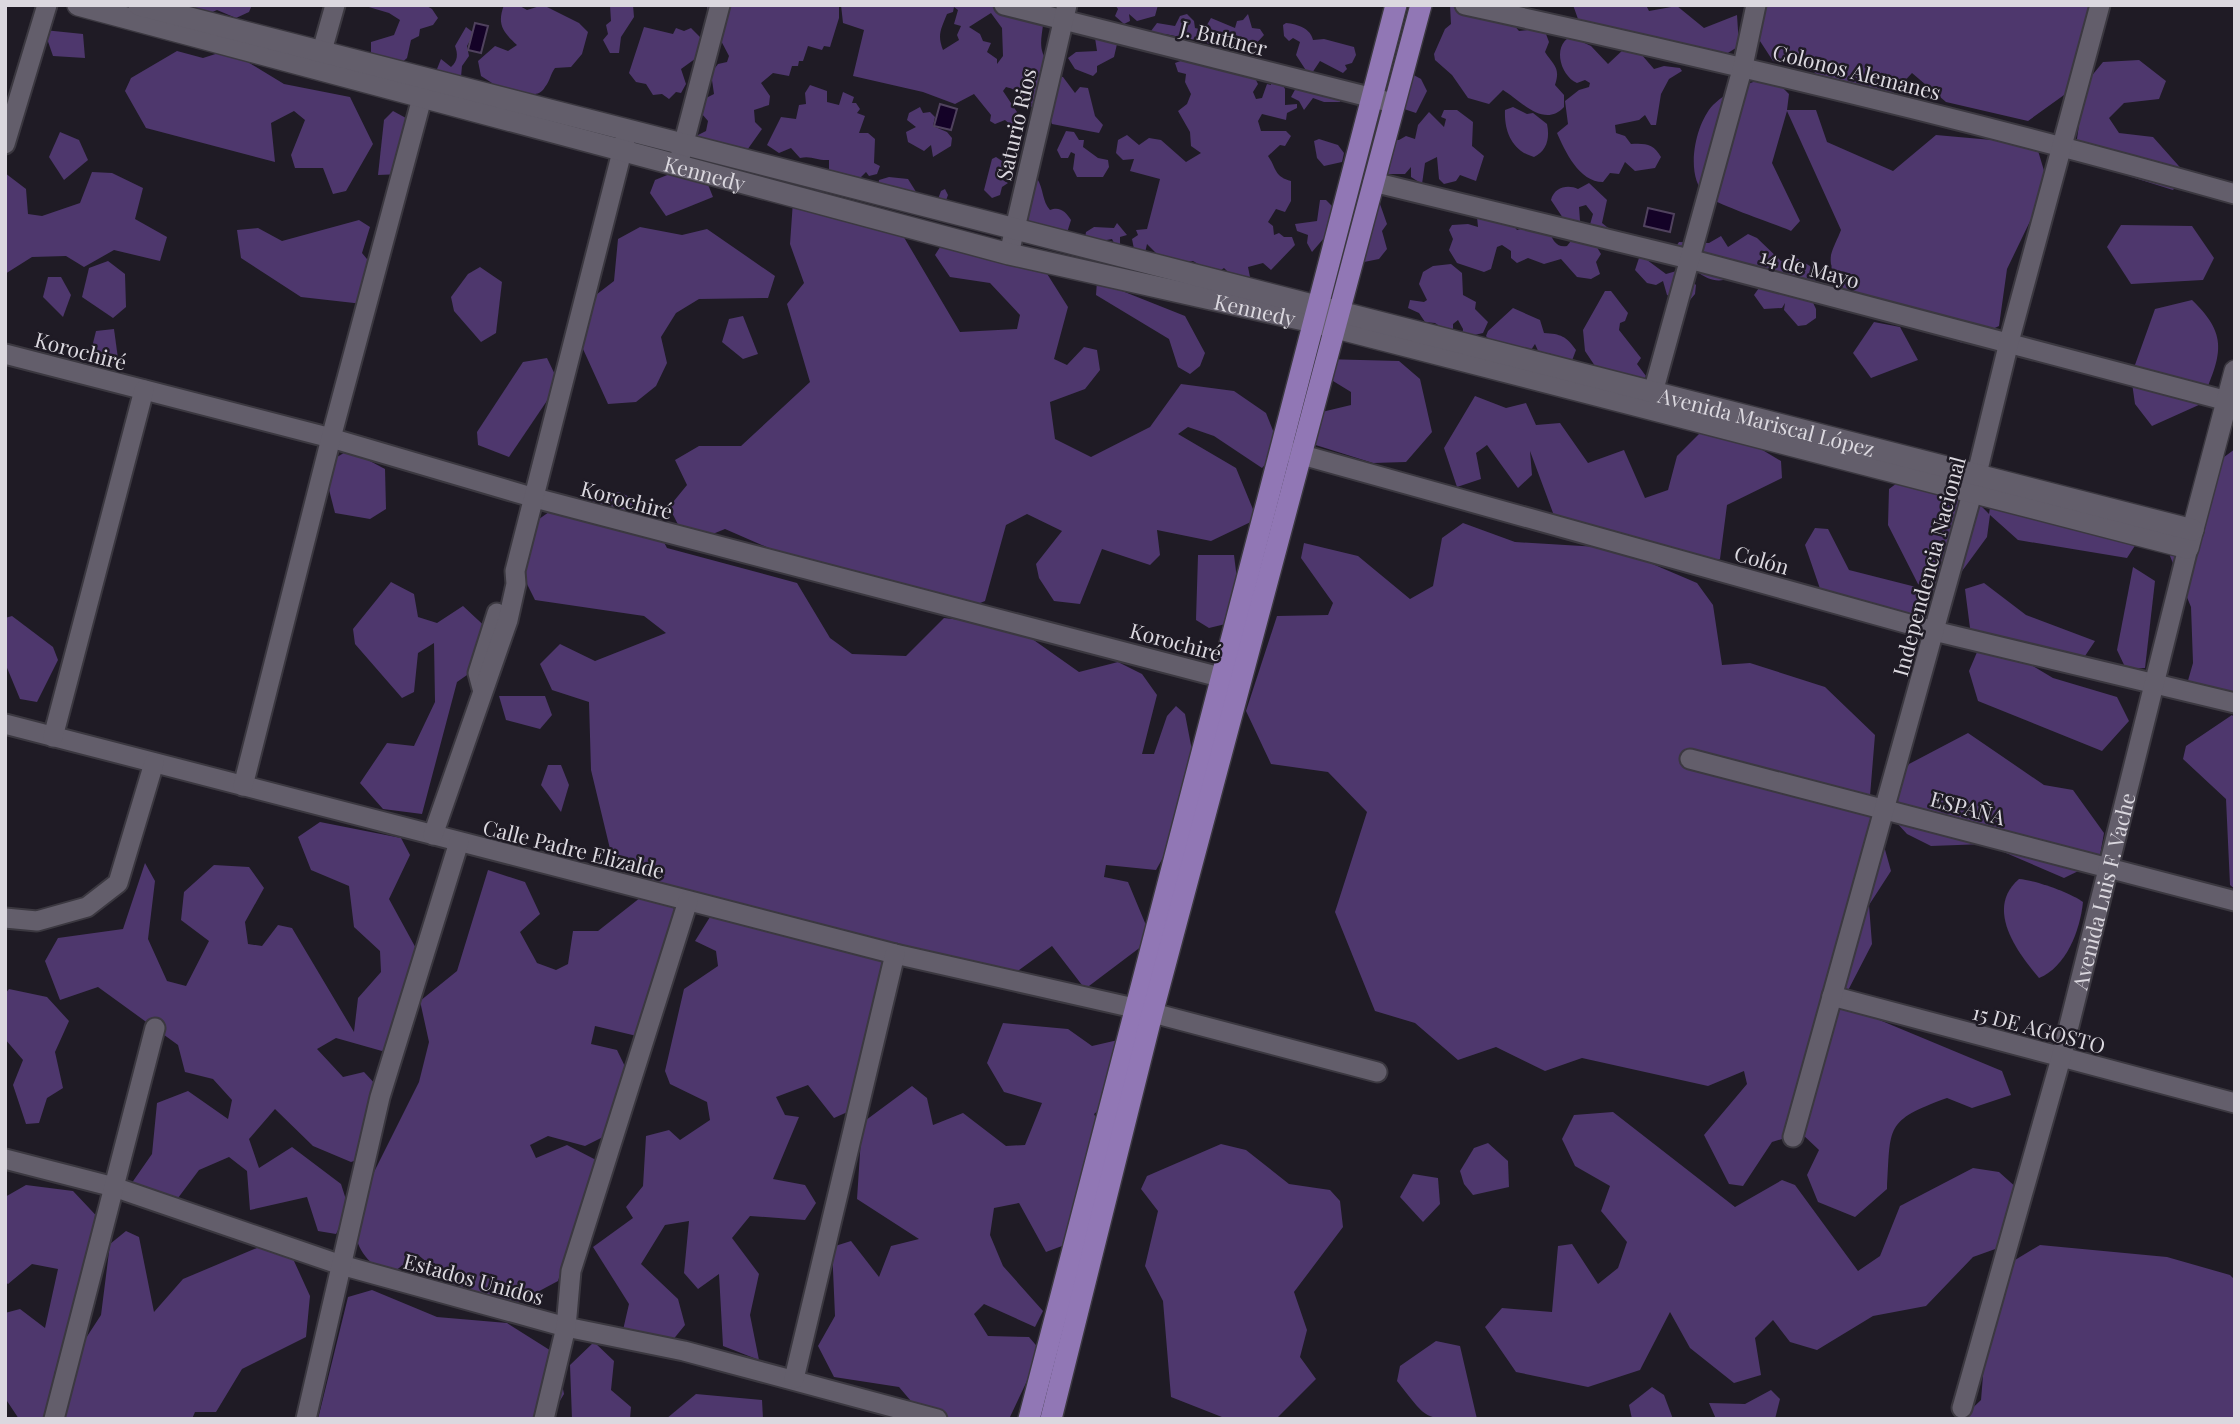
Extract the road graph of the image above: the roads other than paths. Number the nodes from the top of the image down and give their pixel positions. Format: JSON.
{"nodes":[{"id":1,"x":47,"y":5,"type":"edge"},
{"id":2,"x":78,"y":5,"type":"edge"},
{"id":3,"x":139,"y":5,"type":"edge"},
{"id":4,"x":335,"y":5,"type":"edge"},
{"id":5,"x":720,"y":5,"type":"edge"},
{"id":6,"x":1004,"y":5,"type":"edge"},
{"id":7,"x":1396,"y":5,"type":"edge"},
{"id":8,"x":1421,"y":5,"type":"edge"},
{"id":9,"x":1465,"y":5,"type":"edge"},
{"id":10,"x":1756,"y":5,"type":"edge"},
{"id":11,"x":2100,"y":5,"type":"edge"},
{"id":12,"x":1065,"y":13,"type":"edge"},
{"id":13,"x":319,"y":62,"type":"junction"},
{"id":14,"x":1743,"y":66,"type":"junction"},
{"id":15,"x":425,"y":89,"type":"junction"},
{"id":16,"x":1371,"y":98,"type":"junction"},
{"id":17,"x":1393,"y":103,"type":"junction"},
{"id":18,"x":624,"y":141,"type":"junction"},
{"id":19,"x":5,"y":144,"type":"edge"},
{"id":20,"x":2062,"y":145,"type":"junction"},
{"id":21,"x":680,"y":155,"type":"junction"},
{"id":22,"x":1373,"y":182,"type":"junction"},
{"id":23,"x":2235,"y":194,"type":"edge"},
{"id":24,"x":1014,"y":230,"type":"junction"},
{"id":25,"x":1009,"y":254,"type":"junction"},
{"id":26,"x":1689,"y":259,"type":"junction"},
{"id":27,"x":1315,"y":313,"type":"junction"},
{"id":28,"x":1337,"y":319,"type":"junction"},
{"id":29,"x":2009,"y":342,"type":"junction"},
{"id":30,"x":5,"y":354,"type":"edge"},
{"id":31,"x":2235,"y":371,"type":"edge"},
{"id":32,"x":144,"y":390,"type":"junction"},
{"id":33,"x":1650,"y":400,"type":"junction"},
{"id":34,"x":2230,"y":402,"type":"edge"},
{"id":35,"x":331,"y":438,"type":"junction"},
{"id":36,"x":1280,"y":448,"type":"junction"},
{"id":37,"x":1302,"y":454,"type":"junction"},
{"id":38,"x":1975,"y":482,"type":"junction"},
{"id":39,"x":535,"y":498,"type":"junction"},
{"id":40,"x":2191,"y":539,"type":"junction"},
{"id":41,"x":1934,"y":631,"type":"junction"},
{"id":42,"x":1230,"y":679,"type":"junction"},
{"id":43,"x":2154,"y":683,"type":"junction"},
{"id":44,"x":2235,"y":704,"type":"edge"},
{"id":45,"x":5,"y":724,"type":"edge"},
{"id":46,"x":53,"y":737,"type":"junction"},
{"id":47,"x":1690,"y":759,"type":"dead end"},
{"id":48,"x":154,"y":763,"type":"junction"},
{"id":49,"x":243,"y":786,"type":"junction"},
{"id":50,"x":1884,"y":809,"type":"junction"},
{"id":51,"x":433,"y":835,"type":"junction"},
{"id":52,"x":459,"y":842,"type":"junction"},
{"id":53,"x":2109,"y":868,"type":"junction"},
{"id":54,"x":688,"y":901,"type":"junction"},
{"id":55,"x":2235,"y":901,"type":"edge"},
{"id":56,"x":5,"y":918,"type":"edge"},
{"id":57,"x":895,"y":954,"type":"junction"},
{"id":58,"x":1832,"y":996,"type":"junction"},
{"id":59,"x":1143,"y":1011,"type":"junction"},
{"id":60,"x":155,"y":1028,"type":"dead end"},
{"id":61,"x":2061,"y":1058,"type":"junction"},
{"id":62,"x":1377,"y":1072,"type":"dead end"},
{"id":63,"x":2235,"y":1103,"type":"edge"},
{"id":64,"x":1793,"y":1137,"type":"dead end"},
{"id":65,"x":5,"y":1158,"type":"edge"},
{"id":66,"x":114,"y":1187,"type":"junction"},
{"id":67,"x":341,"y":1265,"type":"junction"},
{"id":68,"x":566,"y":1327,"type":"junction"},
{"id":69,"x":794,"y":1379,"type":"junction"},
{"id":70,"x":1962,"y":1408,"type":"dead end"},
{"id":71,"x":1055,"y":1418,"type":"edge"},
{"id":72,"x":54,"y":1419,"type":"edge"},
{"id":73,"x":306,"y":1419,"type":"edge"},
{"id":74,"x":544,"y":1419,"type":"edge"},
{"id":75,"x":937,"y":1419,"type":"edge"},
{"id":76,"x":1029,"y":1419,"type":"edge"}],
"edges":[{"from":1,"to":19,"type":"street"},
{"from":2,"to":13,"type":"main road","name":"Kennedy"},
{"from":3,"to":13,"type":"main road","name":"Kennedy"},
{"from":4,"to":13,"type":"street"},
{"from":5,"to":21,"type":"street"},
{"from":6,"to":12,"type":"street","name":"J. Buttner"},
{"from":7,"to":16,"type":"main road"},
{"from":8,"to":17,"type":"main road"},
{"from":9,"to":14,"type":"street","name":"Colonos Alemanes"},
{"from":10,"to":14,"type":"street"},
{"from":11,"to":20,"type":"street","name":"Independencia Nacional"},
{"from":12,"to":16,"type":"street","name":"J. Buttner"},
{"from":12,"to":24,"type":"street","name":"Saturio Rios"},
{"from":13,"to":15,"type":"main road","name":"Kennedy"},
{"from":14,"to":20,"type":"street","name":"Colonos Alemanes"},
{"from":14,"to":26,"type":"street"},
{"from":15,"to":18,"type":"main road","name":"Kennedy"},
{"from":15,"to":35,"type":"street"},
{"from":16,"to":17,"type":"street","name":"J. Buttner"},
{"from":16,"to":27,"type":"main road"},
{"from":17,"to":22,"type":"main road"},
{"from":18,"to":21,"type":"main road","name":"Kennedy"},
{"from":18,"to":39,"type":"street"},
{"from":20,"to":23,"type":"street","name":"Colonos Alemanes"},
{"from":20,"to":29,"type":"street","name":"Independencia Nacional"},
{"from":21,"to":24,"type":"main road","name":"Kennedy"},
{"from":21,"to":25,"type":"main road","name":"Kennedy"},
{"from":22,"to":26,"type":"street","name":"14 de Mayo"},
{"from":22,"to":28,"type":"main road"},
{"from":24,"to":25,"type":"street","name":"Saturio Rios"},
{"from":24,"to":27,"type":"main road","name":"Kennedy"},
{"from":25,"to":27,"type":"main road","name":"Kennedy"},
{"from":26,"to":29,"type":"street","name":"14 de Mayo"},
{"from":26,"to":33,"type":"street"},
{"from":27,"to":28,"type":"main road","name":"Kennedy"},
{"from":27,"to":36,"type":"main road"},
{"from":28,"to":33,"type":"main road","name":"Avenida Mariscal López"},
{"from":28,"to":37,"type":"main road"},
{"from":29,"to":34,"type":"street","name":"14 de Mayo"},
{"from":29,"to":38,"type":"street","name":"Independencia Nacional"},
{"from":30,"to":32,"type":"street","name":"Korochiré"},
{"from":31,"to":34,"type":"main road","name":"Avenida Luis F. Vache"},
{"from":32,"to":35,"type":"street","name":"Korochiré"},
{"from":32,"to":46,"type":"street"},
{"from":33,"to":38,"type":"main road","name":"Avenida Mariscal López"},
{"from":34,"to":40,"type":"main road","name":"Avenida Luis F. Vache"},
{"from":35,"to":39,"type":"street","name":"Korochiré"},
{"from":35,"to":49,"type":"street"},
{"from":36,"to":37,"type":"street","name":"Colón"},
{"from":36,"to":42,"type":"main road"},
{"from":37,"to":41,"type":"street","name":"Colón"},
{"from":37,"to":42,"type":"main road"},
{"from":38,"to":40,"type":"main road","name":"Avenida Mariscal López"},
{"from":38,"to":41,"type":"street","name":"Independencia Nacional"},
{"from":39,"to":42,"type":"street","name":"Korochiré"},
{"from":39,"to":51,"type":"street"},
{"from":40,"to":43,"type":"street","name":"Avenida Luis F. Vache"},
{"from":41,"to":43,"type":"street","name":"Colón"},
{"from":41,"to":50,"type":"street","name":"Independencia Nacional"},
{"from":42,"to":59,"type":"main road"},
{"from":43,"to":44,"type":"street","name":"Colón"},
{"from":43,"to":53,"type":"street","name":"Avenida Luis F. Vache"},
{"from":45,"to":46,"type":"street","name":"Calle Padre Elizalde"},
{"from":46,"to":48,"type":"street","name":"Calle Padre Elizalde"},
{"from":47,"to":50,"type":"street","name":"ESPAÑA"},
{"from":48,"to":49,"type":"street","name":"Calle Padre Elizalde"},
{"from":48,"to":56,"type":"street"},
{"from":49,"to":51,"type":"street","name":"Calle Padre Elizalde"},
{"from":50,"to":53,"type":"street","name":"ESPAÑA"},
{"from":50,"to":58,"type":"street","name":"Independencia Nacional"},
{"from":51,"to":52,"type":"street","name":"Calle Padre Elizalde"},
{"from":52,"to":54,"type":"street","name":"Calle Padre Elizalde"},
{"from":52,"to":67,"type":"street"},
{"from":53,"to":55,"type":"street","name":"ESPAÑA"},
{"from":53,"to":61,"type":"street","name":"Avenida Luis F. Vache"},
{"from":54,"to":57,"type":"street","name":"Calle Padre Elizalde"},
{"from":54,"to":68,"type":"street"},
{"from":57,"to":59,"type":"street","name":"Calle Padre Elizalde"},
{"from":57,"to":69,"type":"street"},
{"from":58,"to":61,"type":"street","name":"15 DE AGOSTO"},
{"from":58,"to":64,"type":"street","name":"Independencia Nacional"},
{"from":59,"to":62,"type":"street","name":"Calle Padre Elizalde"},
{"from":59,"to":71,"type":"main road"},
{"from":59,"to":76,"type":"main road"},
{"from":60,"to":66,"type":"street"},
{"from":61,"to":63,"type":"street","name":"15 DE AGOSTO"},
{"from":61,"to":70,"type":"street","name":"Avenida Luis F. Vache"},
{"from":65,"to":66,"type":"street","name":"Estados Unidos"},
{"from":66,"to":67,"type":"street","name":"Estados Unidos"},
{"from":66,"to":72,"type":"street"},
{"from":67,"to":68,"type":"street","name":"Estados Unidos"},
{"from":67,"to":73,"type":"street"},
{"from":68,"to":69,"type":"street","name":"Estados Unidos"},
{"from":68,"to":74,"type":"street"},
{"from":69,"to":75,"type":"street","name":"Estados Unidos"}]}
